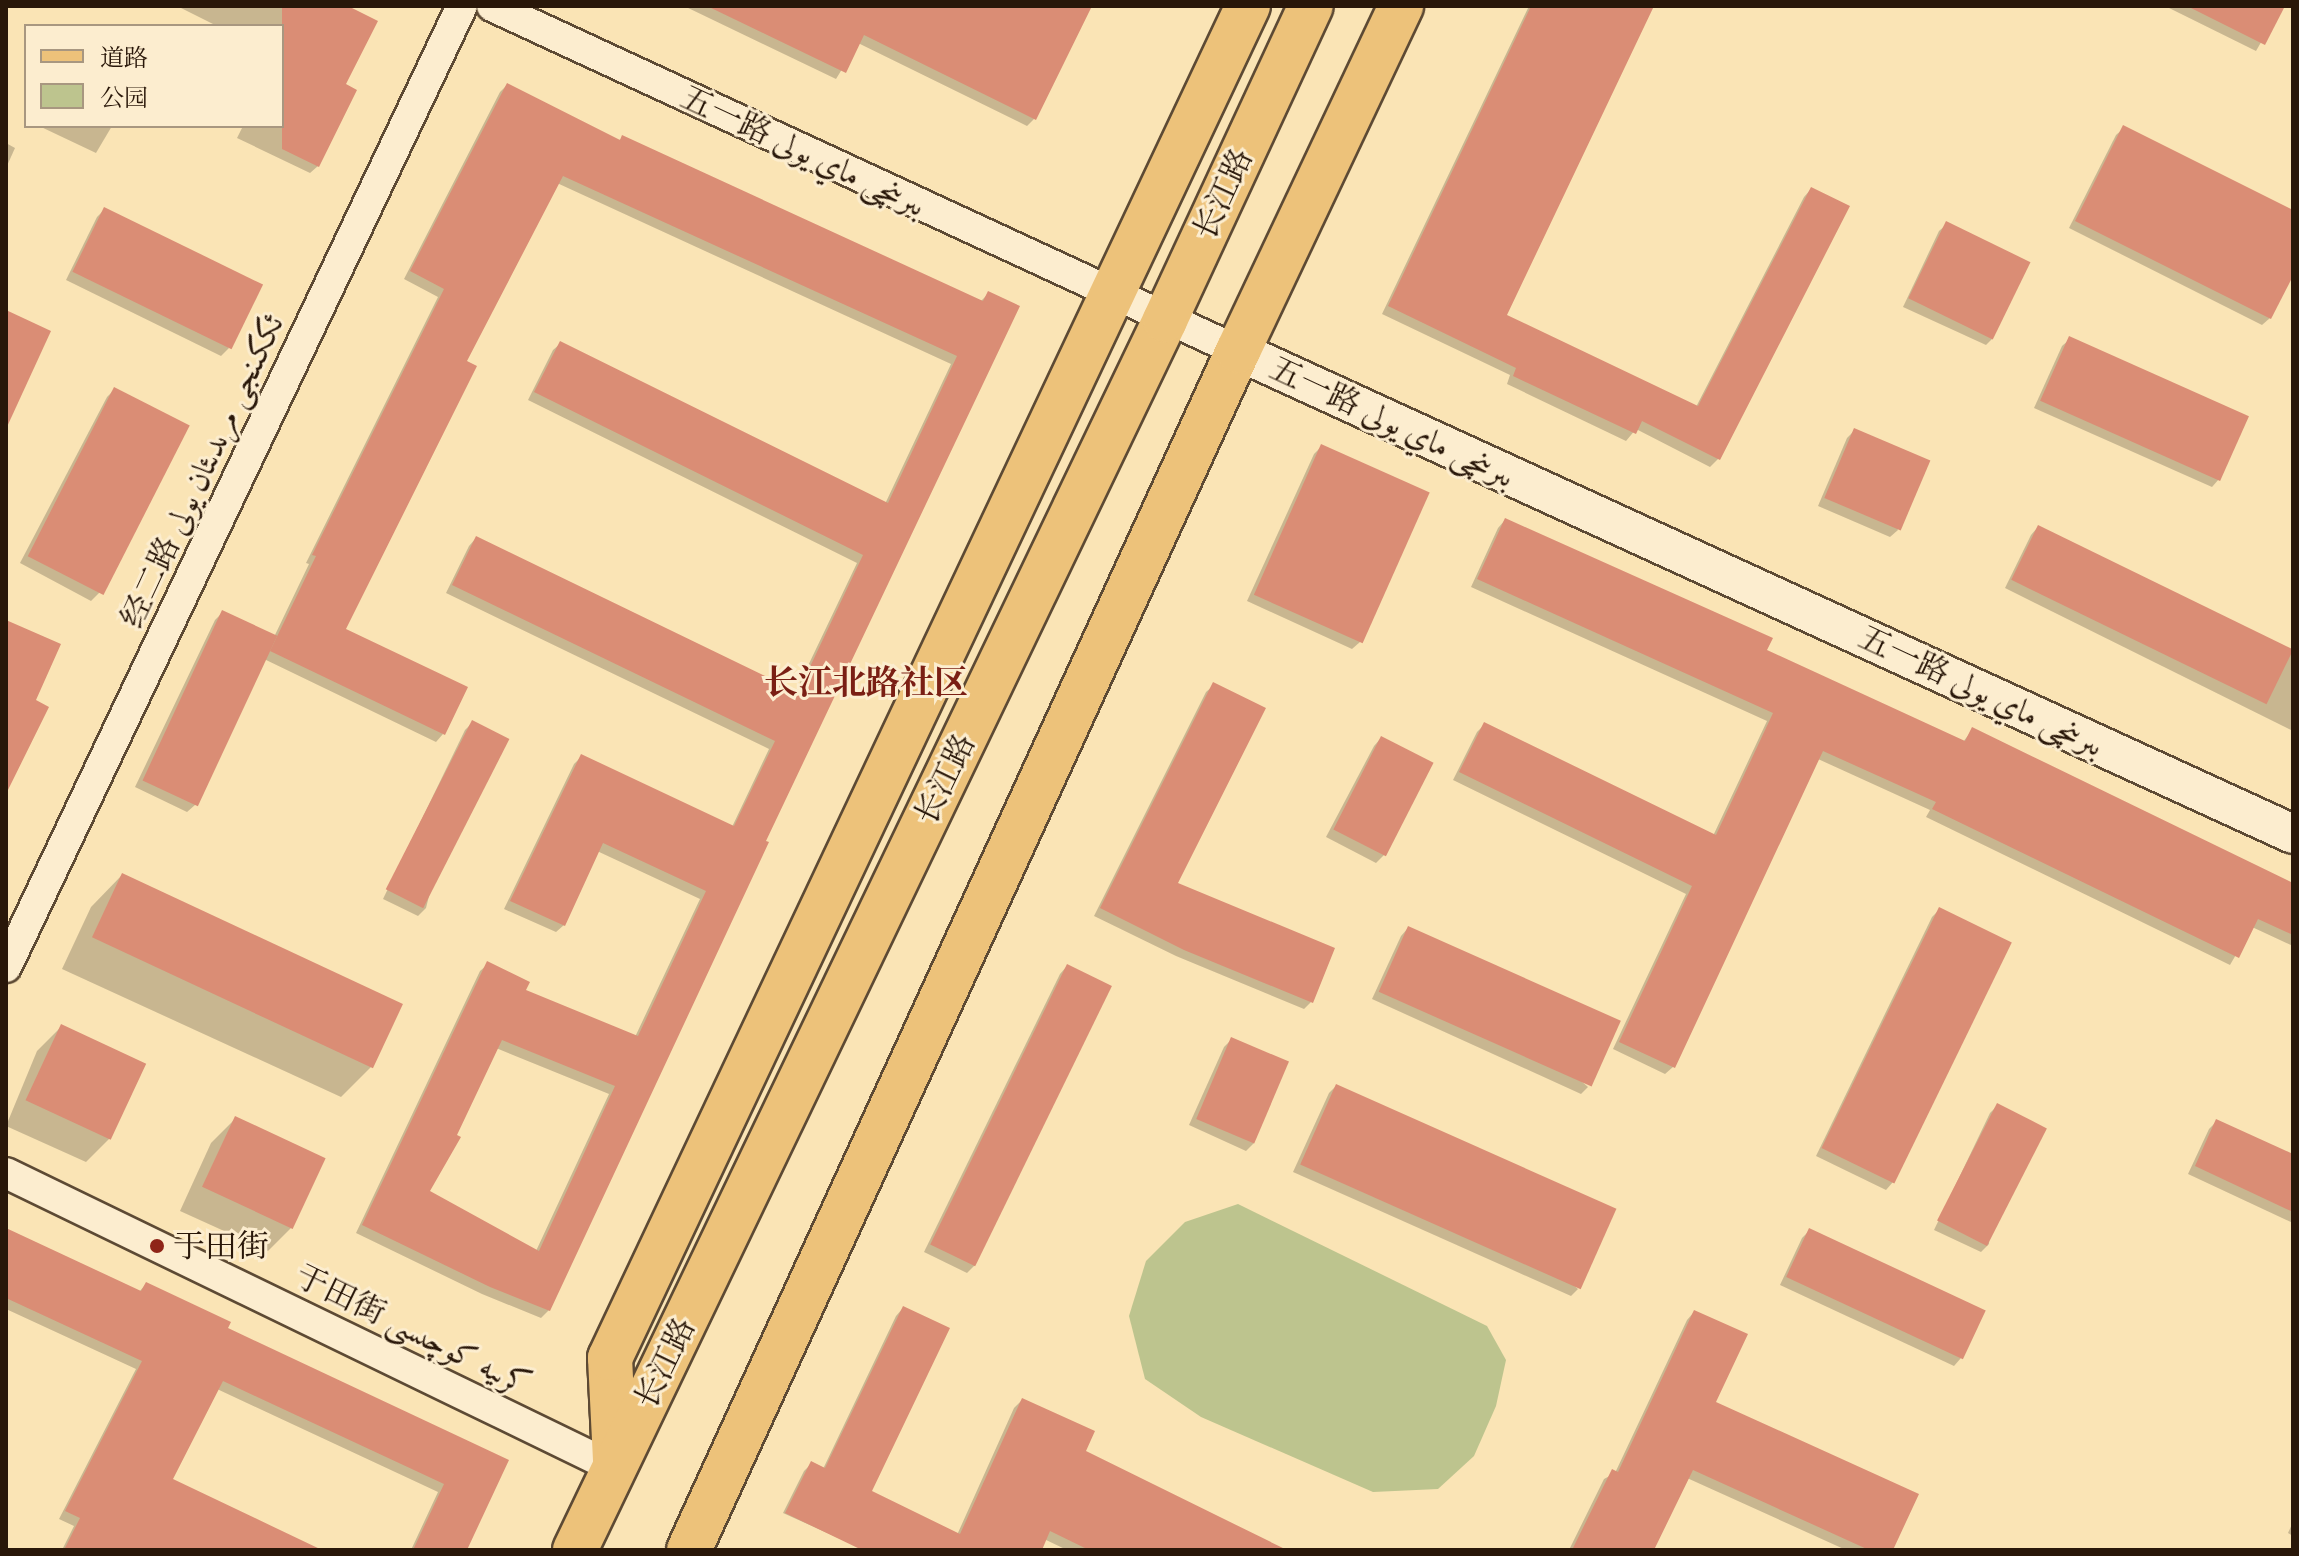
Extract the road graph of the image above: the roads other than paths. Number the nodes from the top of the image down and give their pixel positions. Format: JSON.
{"nodes":[{"id":1,"x":462,"y":6,"type":"edge"},
{"id":2,"x":492,"y":6,"type":"edge"},
{"id":3,"x":1248,"y":6,"type":"edge"},
{"id":4,"x":1311,"y":6,"type":"edge"},
{"id":5,"x":1401,"y":6,"type":"edge"},
{"id":6,"x":1113,"y":295,"type":"junction"},
{"id":7,"x":1165,"y":320,"type":"junction"},
{"id":8,"x":1238,"y":351,"type":"junction"},
{"id":9,"x":2293,"y":834,"type":"edge"},
{"id":10,"x":6,"y":967,"type":"edge"},
{"id":11,"x":6,"y":1173,"type":"edge"},
{"id":12,"x":615,"y":1468,"type":"junction"},
{"id":13,"x":575,"y":1550,"type":"edge"},
{"id":14,"x":689,"y":1550,"type":"edge"}],
"edges":[{"from":1,"to":10,"type":"street","name":"经二路 ئككىنجى مرىدىئان يولى"},
{"from":2,"to":6,"type":"street","name":"五一路 بىرىنچى ماي يولى"},
{"from":3,"to":6,"type":"main road"},
{"from":4,"to":7,"type":"main road","name":"长江路"},
{"from":5,"to":8,"type":"main road"},
{"from":6,"to":7,"type":"street","name":"五一路 بىرىنچى ماي يولى"},
{"from":6,"to":12,"type":"main road"},
{"from":7,"to":8,"type":"street","name":"五一路 بىرىنچى ماي يولى"},
{"from":7,"to":12,"type":"main road","name":"长江路"},
{"from":8,"to":9,"type":"street","name":"五一路 بىرىنچى ماي يولى"},
{"from":8,"to":14,"type":"main road"},
{"from":11,"to":12,"type":"street","name":"于田街 كرىيە كوچىسى"},
{"from":12,"to":13,"type":"main road","name":"长江路"}]}
